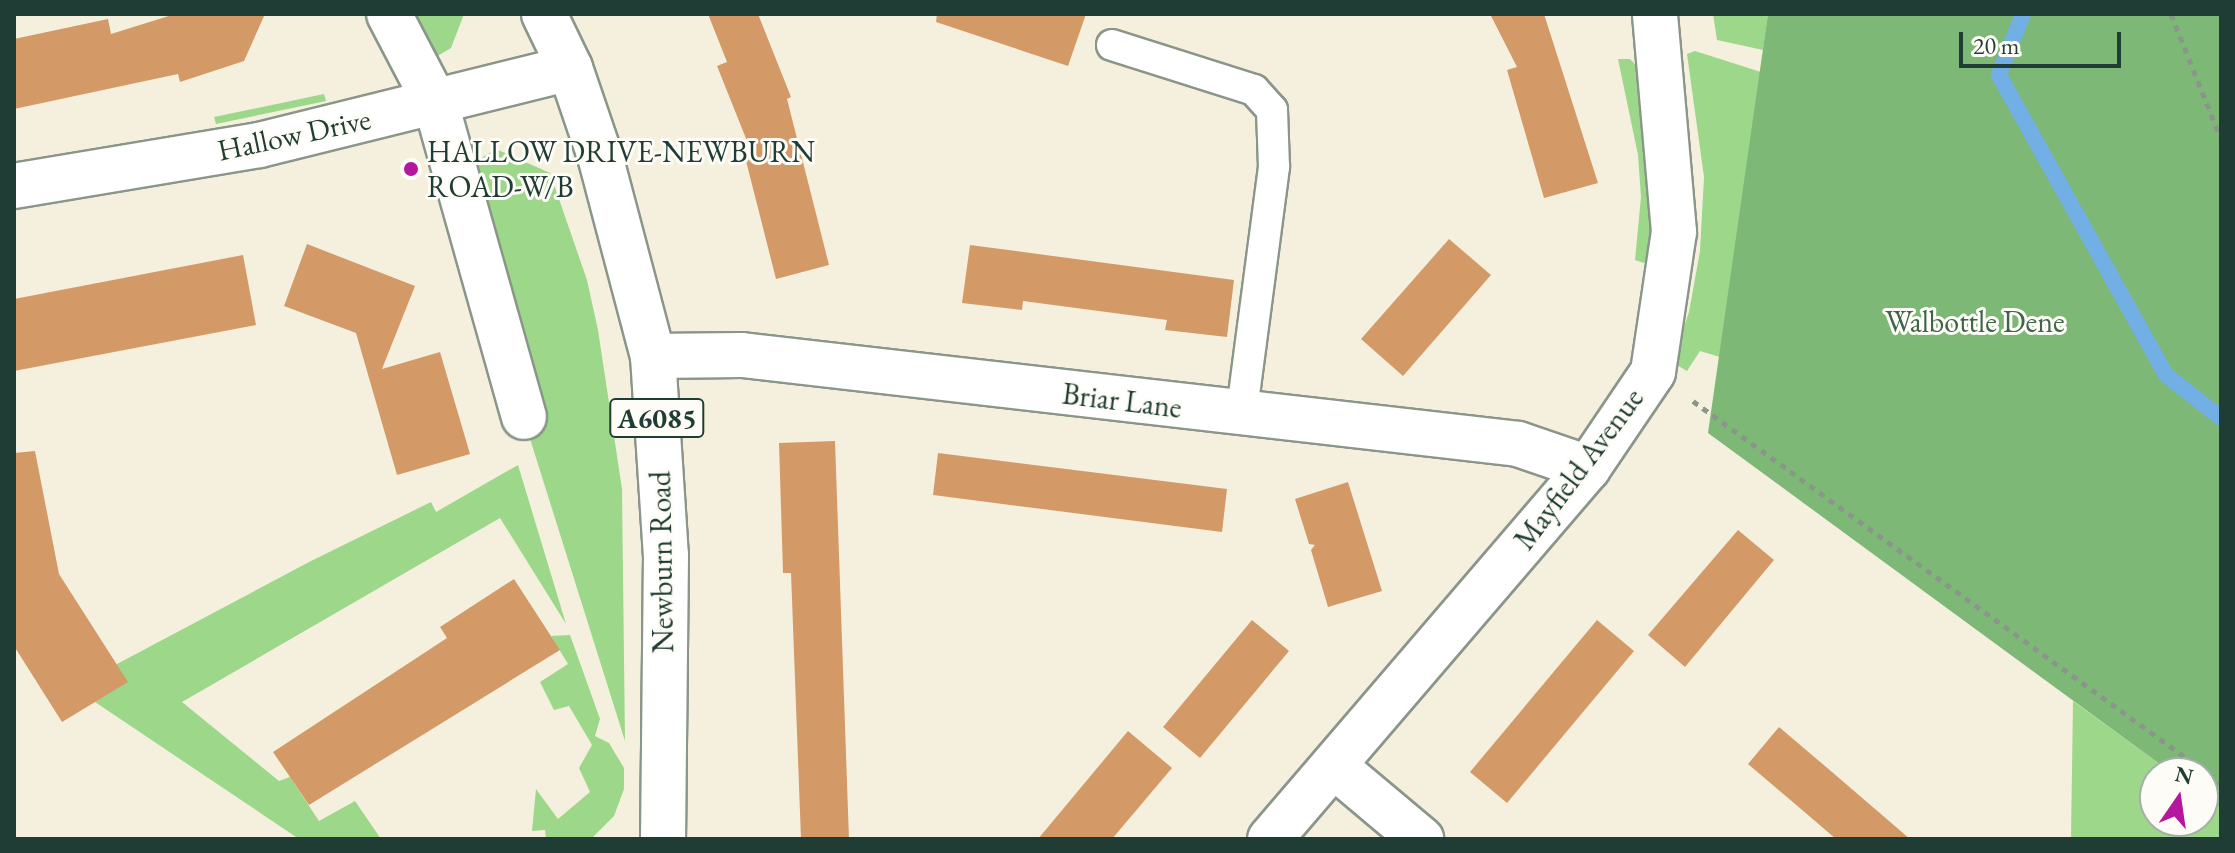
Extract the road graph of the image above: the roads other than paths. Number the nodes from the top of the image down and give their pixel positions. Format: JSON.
{"nodes":[{"id":1,"x":389,"y":14,"type":"edge"},
{"id":2,"x":544,"y":14,"type":"edge"},
{"id":3,"x":1655,"y":14,"type":"edge"},
{"id":4,"x":1112,"y":45,"type":"dead end"},
{"id":5,"x":570,"y":68,"type":"junction"},
{"id":6,"x":436,"y":104,"type":"junction"},
{"id":7,"x":14,"y":186,"type":"edge"},
{"id":8,"x":653,"y":356,"type":"junction"},
{"id":9,"x":1241,"y":416,"type":"junction"},
{"id":10,"x":524,"y":417,"type":"dead end"},
{"id":11,"x":1588,"y":468,"type":"junction"},
{"id":12,"x":1334,"y":766,"type":"junction"},
{"id":13,"x":663,"y":839,"type":"edge"},
{"id":14,"x":1270,"y":839,"type":"edge"},
{"id":15,"x":1421,"y":839,"type":"edge"}],
"edges":[{"from":1,"to":6,"type":"street"},
{"from":2,"to":5,"type":"street","name":"Newburn Road","number":"A6085"},
{"from":3,"to":11,"type":"street","name":"Mayfield Avenue"},
{"from":4,"to":9,"type":"lane"},
{"from":5,"to":6,"type":"street","name":"Hallow Drive"},
{"from":5,"to":8,"type":"street","name":"Newburn Road","number":"A6085"},
{"from":6,"to":7,"type":"street","name":"Hallow Drive"},
{"from":6,"to":10,"type":"street"},
{"from":8,"to":9,"type":"street","name":"Briar Lane"},
{"from":8,"to":13,"type":"street","name":"Newburn Road","number":"A6085"},
{"from":9,"to":11,"type":"street","name":"Briar Lane"},
{"from":11,"to":12,"type":"street","name":"Mayfield Avenue"},
{"from":12,"to":14,"type":"street","name":"Mayfield Avenue"},
{"from":12,"to":15,"type":"street"}]}
